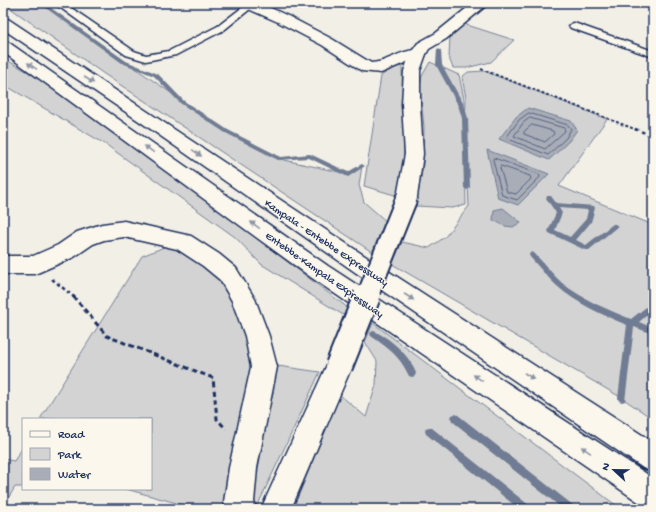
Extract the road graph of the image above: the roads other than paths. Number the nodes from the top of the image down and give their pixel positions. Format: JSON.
{"nodes":[{"id":1,"x":58,"y":3,"type":"edge"},
{"id":2,"x":482,"y":3,"type":"edge"},
{"id":3,"x":252,"y":4,"type":"edge"},
{"id":4,"x":3,"y":22,"type":"edge"},
{"id":5,"x":574,"y":26,"type":"dead end"},
{"id":6,"x":3,"y":45,"type":"edge"},
{"id":7,"x":418,"y":54,"type":"junction"},
{"id":8,"x":653,"y":54,"type":"edge"},
{"id":9,"x":3,"y":265,"type":"edge"},
{"id":10,"x":653,"y":458,"type":"edge"},
{"id":11,"x":653,"y":495,"type":"edge"},
{"id":12,"x":242,"y":509,"type":"edge"},
{"id":13,"x":276,"y":509,"type":"edge"}],
"edges":[{"from":1,"to":3,"type":"lane"},
{"from":2,"to":7,"type":"main road"},
{"from":3,"to":7,"type":"main road"},
{"from":4,"to":10,"type":"main road","name":"Kampala - Entebbe Expressway","one_way":true},
{"from":5,"to":8,"type":"lane"},
{"from":11,"to":6,"type":"main road","name":"Entebbe-Kampala Expressway","one_way":true},
{"from":7,"to":13,"type":"main road","bridge":true},
{"from":9,"to":12,"type":"main road"}]}
